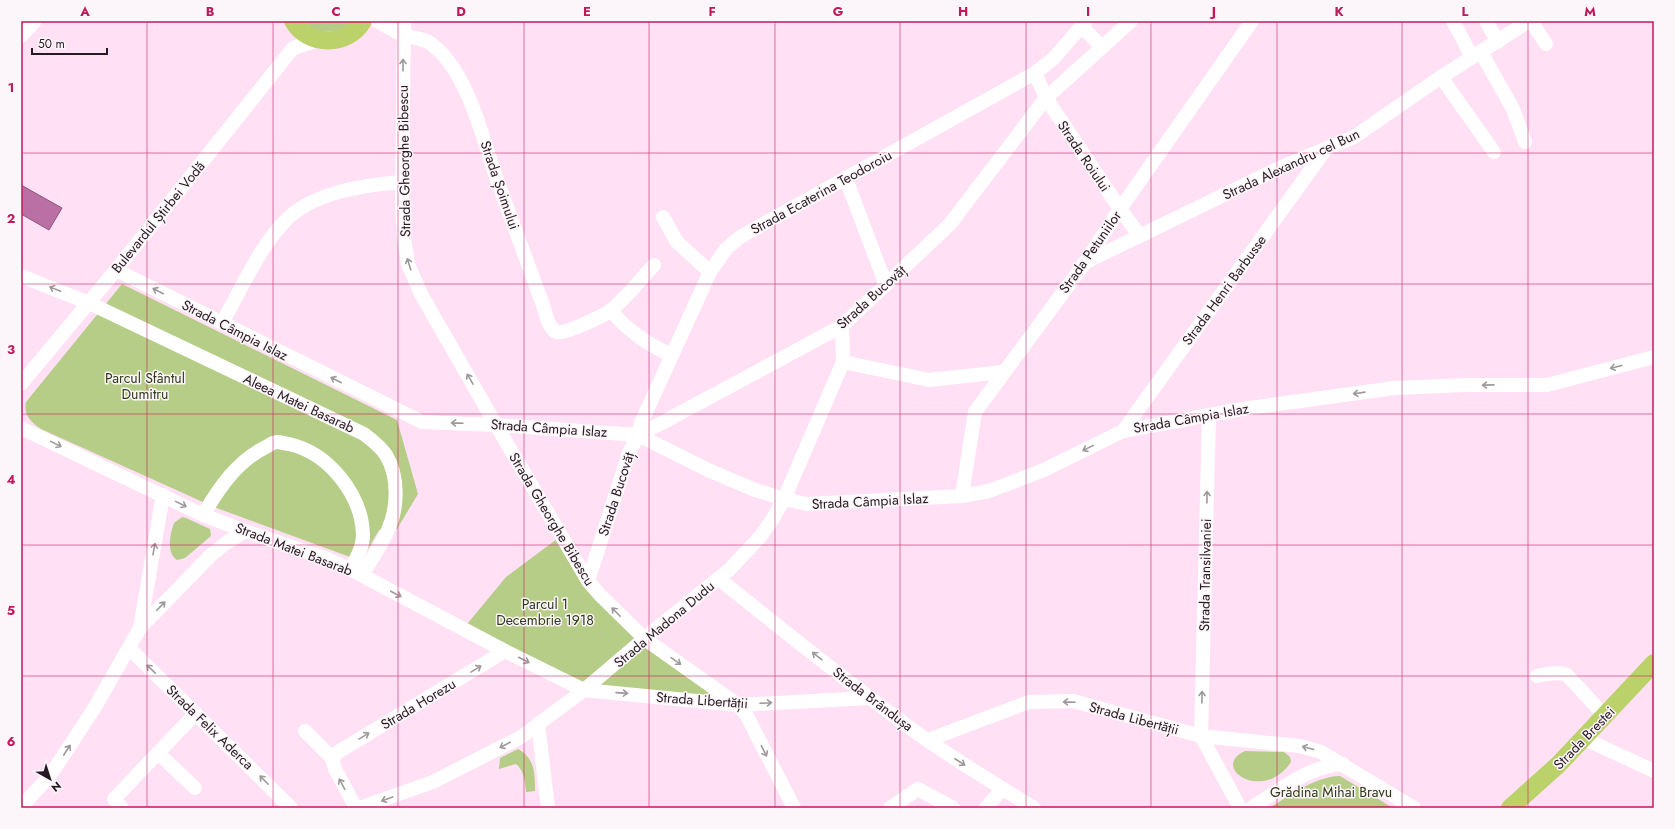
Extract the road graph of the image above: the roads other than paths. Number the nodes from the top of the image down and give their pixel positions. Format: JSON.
{"nodes":[{"id":1,"x":35,"y":21,"type":"edge"},
{"id":2,"x":363,"y":21,"type":"edge"},
{"id":3,"x":377,"y":21,"type":"edge"},
{"id":4,"x":404,"y":21,"type":"edge"},
{"id":5,"x":1131,"y":21,"type":"edge"},
{"id":6,"x":1252,"y":21,"type":"edge"},
{"id":7,"x":1453,"y":21,"type":"edge"},
{"id":8,"x":1486,"y":21,"type":"edge"},
{"id":9,"x":1530,"y":21,"type":"edge"},
{"id":10,"x":294,"y":22,"type":"edge"},
{"id":11,"x":1084,"y":24,"type":"edge"},
{"id":12,"x":404,"y":35,"type":"junction"},
{"id":13,"x":21,"y":36,"type":"edge"},
{"id":14,"x":319,"y":40,"type":"junction"},
{"id":15,"x":1498,"y":42,"type":"junction"},
{"id":16,"x":1546,"y":44,"type":"dead end"},
{"id":17,"x":293,"y":48,"type":"junction"},
{"id":18,"x":1102,"y":48,"type":"junction"},
{"id":19,"x":1476,"y":55,"type":"junction"},
{"id":20,"x":1035,"y":72,"type":"junction"},
{"id":21,"x":1441,"y":77,"type":"junction"},
{"id":22,"x":1046,"y":98,"type":"junction"},
{"id":23,"x":1525,"y":142,"type":"dead end"},
{"id":24,"x":1325,"y":149,"type":"junction"},
{"id":25,"x":1494,"y":152,"type":"dead end"},
{"id":26,"x":846,"y":179,"type":"junction"},
{"id":27,"x":402,"y":182,"type":"junction"},
{"id":28,"x":1120,"y":209,"type":"junction"},
{"id":29,"x":663,"y":217,"type":"dead end"},
{"id":30,"x":1140,"y":236,"type":"junction"},
{"id":31,"x":1084,"y":264,"type":"junction"},
{"id":32,"x":654,"y":265,"type":"dead end"},
{"id":33,"x":116,"y":270,"type":"junction"},
{"id":34,"x":710,"y":272,"type":"junction"},
{"id":35,"x":21,"y":276,"type":"edge"},
{"id":36,"x":886,"y":285,"type":"junction"},
{"id":37,"x":89,"y":303,"type":"junction"},
{"id":38,"x":611,"y":310,"type":"junction"},
{"id":39,"x":222,"y":324,"type":"junction"},
{"id":40,"x":842,"y":326,"type":"junction"},
{"id":41,"x":672,"y":356,"type":"junction"},
{"id":42,"x":1654,"y":357,"type":"edge"},
{"id":43,"x":843,"y":362,"type":"junction"},
{"id":44,"x":1003,"y":372,"type":"junction"},
{"id":45,"x":21,"y":384,"type":"edge"},
{"id":46,"x":1209,"y":415,"type":"junction"},
{"id":47,"x":496,"y":425,"type":"junction"},
{"id":48,"x":21,"y":428,"type":"edge"},
{"id":49,"x":1123,"y":431,"type":"junction"},
{"id":50,"x":638,"y":435,"type":"junction"},
{"id":51,"x":163,"y":495,"type":"junction"},
{"id":52,"x":962,"y":496,"type":"junction"},
{"id":53,"x":784,"y":500,"type":"junction"},
{"id":54,"x":203,"y":515,"type":"junction"},
{"id":55,"x":245,"y":531,"type":"junction"},
{"id":56,"x":356,"y":572,"type":"junction"},
{"id":57,"x":719,"y":579,"type":"junction"},
{"id":58,"x":588,"y":581,"type":"junction"},
{"id":59,"x":140,"y":628,"type":"junction"},
{"id":60,"x":645,"y":639,"type":"junction"},
{"id":61,"x":129,"y":648,"type":"junction"},
{"id":62,"x":505,"y":651,"type":"junction"},
{"id":63,"x":1654,"y":663,"type":"edge"},
{"id":64,"x":1537,"y":676,"type":"dead end"},
{"id":65,"x":584,"y":690,"type":"junction"},
{"id":66,"x":869,"y":698,"type":"junction"},
{"id":67,"x":738,"y":705,"type":"junction"},
{"id":68,"x":196,"y":713,"type":"junction"},
{"id":69,"x":1605,"y":716,"type":"junction"},
{"id":70,"x":538,"y":724,"type":"junction"},
{"id":71,"x":305,"y":732,"type":"dead end"},
{"id":72,"x":1201,"y":736,"type":"junction"},
{"id":73,"x":1585,"y":739,"type":"junction"},
{"id":74,"x":928,"y":740,"type":"junction"},
{"id":75,"x":158,"y":753,"type":"junction"},
{"id":76,"x":332,"y":758,"type":"junction"},
{"id":77,"x":1343,"y":764,"type":"junction"},
{"id":78,"x":1654,"y":771,"type":"edge"},
{"id":79,"x":194,"y":788,"type":"dead end"},
{"id":80,"x":1002,"y":789,"type":"junction"},
{"id":81,"x":26,"y":804,"type":"edge"},
{"id":82,"x":1031,"y":807,"type":"edge"},
{"id":83,"x":122,"y":808,"type":"edge"},
{"id":84,"x":290,"y":808,"type":"edge"},
{"id":85,"x":356,"y":808,"type":"edge"},
{"id":86,"x":359,"y":808,"type":"edge"},
{"id":87,"x":548,"y":808,"type":"edge"},
{"id":88,"x":794,"y":808,"type":"edge"},
{"id":89,"x":890,"y":808,"type":"edge"},
{"id":90,"x":953,"y":808,"type":"edge"},
{"id":91,"x":986,"y":808,"type":"edge"},
{"id":92,"x":1240,"y":808,"type":"edge"},
{"id":93,"x":1251,"y":808,"type":"edge"},
{"id":94,"x":1414,"y":808,"type":"edge"},
{"id":95,"x":1510,"y":808,"type":"edge"}],
"edges":[{"from":1,"to":13,"type":"street"},
{"from":2,"to":14,"type":"main road"},
{"from":3,"to":12,"type":"street","name":"Strada Șoimului"},
{"from":4,"to":12,"type":"street","name":"Strada Gheorghe Bibescu"},
{"from":5,"to":18,"type":"street","name":"Strada Bucovăț"},
{"from":6,"to":28,"type":"street","name":"Strada Petuniilor"},
{"from":7,"to":19,"type":"street"},
{"from":8,"to":15,"type":"street"},
{"from":9,"to":15,"type":"street","name":"Strada Alexandru cel Bun"},
{"from":9,"to":16,"type":"street"},
{"from":10,"to":14,"type":"main road"},
{"from":10,"to":17,"type":"street"},
{"from":11,"to":18,"type":"street"},
{"from":11,"to":20,"type":"street","name":"Strada Ecaterina Teodoroiu"},
{"from":27,"to":12,"type":"street","name":"Strada Gheorghe Bibescu","one_way":true},
{"from":12,"to":38,"type":"street","name":"Strada Șoimului"},
{"from":14,"to":17,"type":"street"},
{"from":15,"to":19,"type":"street","name":"Strada Alexandru cel Bun"},
{"from":17,"to":33,"type":"street","name":"Bulevardul Știrbei Vodă"},
{"from":18,"to":22,"type":"street","name":"Strada Bucovăț"},
{"from":19,"to":21,"type":"street","name":"Strada Alexandru cel Bun"},
{"from":19,"to":23,"type":"street"},
{"from":20,"to":22,"type":"street","name":"Strada Roiului"},
{"from":20,"to":26,"type":"street","name":"Strada Ecaterina Teodoroiu"},
{"from":21,"to":24,"type":"street","name":"Strada Alexandru cel Bun"},
{"from":21,"to":25,"type":"street"},
{"from":22,"to":28,"type":"street","name":"Strada Roiului"},
{"from":22,"to":36,"type":"street","name":"Strada Bucovăț"},
{"from":24,"to":30,"type":"street","name":"Strada Alexandru cel Bun"},
{"from":24,"to":49,"type":"street","name":"Strada Henri Barbusse"},
{"from":26,"to":34,"type":"street","name":"Strada Ecaterina Teodoroiu"},
{"from":26,"to":36,"type":"street"},
{"from":27,"to":39,"type":"street"},
{"from":47,"to":27,"type":"street","name":"Strada Gheorghe Bibescu","one_way":true},
{"from":28,"to":30,"type":"street","name":"Strada Roiului"},
{"from":28,"to":31,"type":"street","name":"Strada Petuniilor"},
{"from":29,"to":34,"type":"street"},
{"from":30,"to":31,"type":"street","name":"Strada Alexandru cel Bun"},
{"from":31,"to":44,"type":"street","name":"Strada Petuniilor"},
{"from":32,"to":38,"type":"street","name":"Strada Șoimului"},
{"from":33,"to":37,"type":"street","name":"Bulevardul Știrbei Vodă"},
{"from":39,"to":33,"type":"street","name":"Strada Câmpia Islaz","one_way":true},
{"from":34,"to":41,"type":"street","name":"Strada Ecaterina Teodoroiu"},
{"from":37,"to":35,"type":"street","name":"Aleea Matei Basarab","one_way":true},
{"from":36,"to":40,"type":"street","name":"Strada Bucovăț"},
{"from":37,"to":45,"type":"street","name":"Bulevardul Știrbei Vodă"},
{"from":37,"to":56,"type":"street","name":"Aleea Matei Basarab"},
{"from":38,"to":41,"type":"street"},
{"from":47,"to":39,"type":"street","name":"Strada Câmpia Islaz","one_way":true},
{"from":40,"to":43,"type":"street","name":"Strada Madona Dudu"},
{"from":40,"to":50,"type":"street","name":"Strada Bucovăț"},
{"from":41,"to":50,"type":"street","name":"Strada Ecaterina Teodoroiu"},
{"from":42,"to":46,"type":"street","name":"Strada Câmpia Islaz","one_way":true},
{"from":43,"to":44,"type":"street"},
{"from":43,"to":53,"type":"street","name":"Strada Madona Dudu"},
{"from":44,"to":52,"type":"street","name":"Strada Petuniilor"},
{"from":46,"to":49,"type":"street","name":"Strada Câmpia Islaz"},
{"from":72,"to":46,"type":"street","name":"Strada Transilvaniei","one_way":true},
{"from":47,"to":50,"type":"street","name":"Strada Câmpia Islaz"},
{"from":47,"to":58,"type":"street","name":"Strada Gheorghe Bibescu"},
{"from":48,"to":51,"type":"street","name":"Strada Matei Basarab","one_way":true},
{"from":49,"to":52,"type":"street","name":"Strada Câmpia Islaz","one_way":true},
{"from":50,"to":53,"type":"street","name":"Strada Câmpia Islaz"},
{"from":50,"to":58,"type":"street","name":"Strada Bucovăț"},
{"from":51,"to":54,"type":"street","name":"Strada Matei Basarab","one_way":true},
{"from":59,"to":51,"type":"street","one_way":true},
{"from":52,"to":53,"type":"street","name":"Strada Câmpia Islaz"},
{"from":53,"to":57,"type":"street","name":"Strada Madona Dudu"},
{"from":54,"to":55,"type":"street","name":"Strada Matei Basarab"},
{"from":54,"to":56,"type":"street"},
{"from":55,"to":56,"type":"street","name":"Strada Matei Basarab"},
{"from":59,"to":55,"type":"street","one_way":true},
{"from":56,"to":62,"type":"street","name":"Strada Matei Basarab","one_way":true},
{"from":57,"to":60,"type":"street","name":"Strada Madona Dudu"},
{"from":66,"to":57,"type":"street","name":"Strada Brândușa","one_way":true},
{"from":60,"to":58,"type":"street","name":"Strada Gheorghe Bibescu","one_way":true},
{"from":59,"to":61,"type":"street"},
{"from":60,"to":65,"type":"street","name":"Strada Madona Dudu"},
{"from":60,"to":67,"type":"street","name":"Strada Gheorghe Bibescu","one_way":true},
{"from":68,"to":61,"type":"street","name":"Strada Felix Aderca","one_way":true},
{"from":81,"to":61,"type":"street","one_way":true},
{"from":62,"to":65,"type":"street","name":"Strada Matei Basarab","one_way":true},
{"from":76,"to":62,"type":"street","name":"Strada Horezu","one_way":true},
{"from":63,"to":69,"type":"main road","name":"Strada Brestei"},
{"from":64,"to":69,"type":"street"},
{"from":65,"to":67,"type":"street","name":"Strada Libertății","one_way":true},
{"from":65,"to":70,"type":"street","name":"Strada Madona Dudu"},
{"from":67,"to":66,"type":"street","name":"Strada Libertății","one_way":true},
{"from":66,"to":74,"type":"street","name":"Strada Brândușa"},
{"from":67,"to":88,"type":"street","name":"Strada Gheorghe Bibescu","one_way":true},
{"from":68,"to":75,"type":"street"},
{"from":84,"to":68,"type":"street","name":"Strada Felix Aderca","one_way":true},
{"from":69,"to":73,"type":"main road","name":"Strada Brestei"},
{"from":70,"to":86,"type":"street","name":"Strada Madona Dudu","one_way":true},
{"from":70,"to":87,"type":"street"},
{"from":71,"to":76,"type":"street"},
{"from":72,"to":74,"type":"street","name":"Strada Libertății","one_way":true},
{"from":77,"to":72,"type":"street","name":"Strada Libertății","one_way":true},
{"from":72,"to":92,"type":"street"},
{"from":73,"to":78,"type":"street"},
{"from":73,"to":95,"type":"main road","name":"Strada Brestei"},
{"from":74,"to":80,"type":"street","name":"Strada Brândușa","one_way":true},
{"from":75,"to":79,"type":"street"},
{"from":75,"to":83,"type":"street"},
{"from":85,"to":76,"type":"street","one_way":true},
{"from":77,"to":93,"type":"street"},
{"from":77,"to":94,"type":"street","name":"Strada Libertății"},
{"from":80,"to":82,"type":"street","name":"Strada Brândușa"},
{"from":80,"to":91,"type":"street"},
{"from":89,"to":90,"type":"street"}]}
